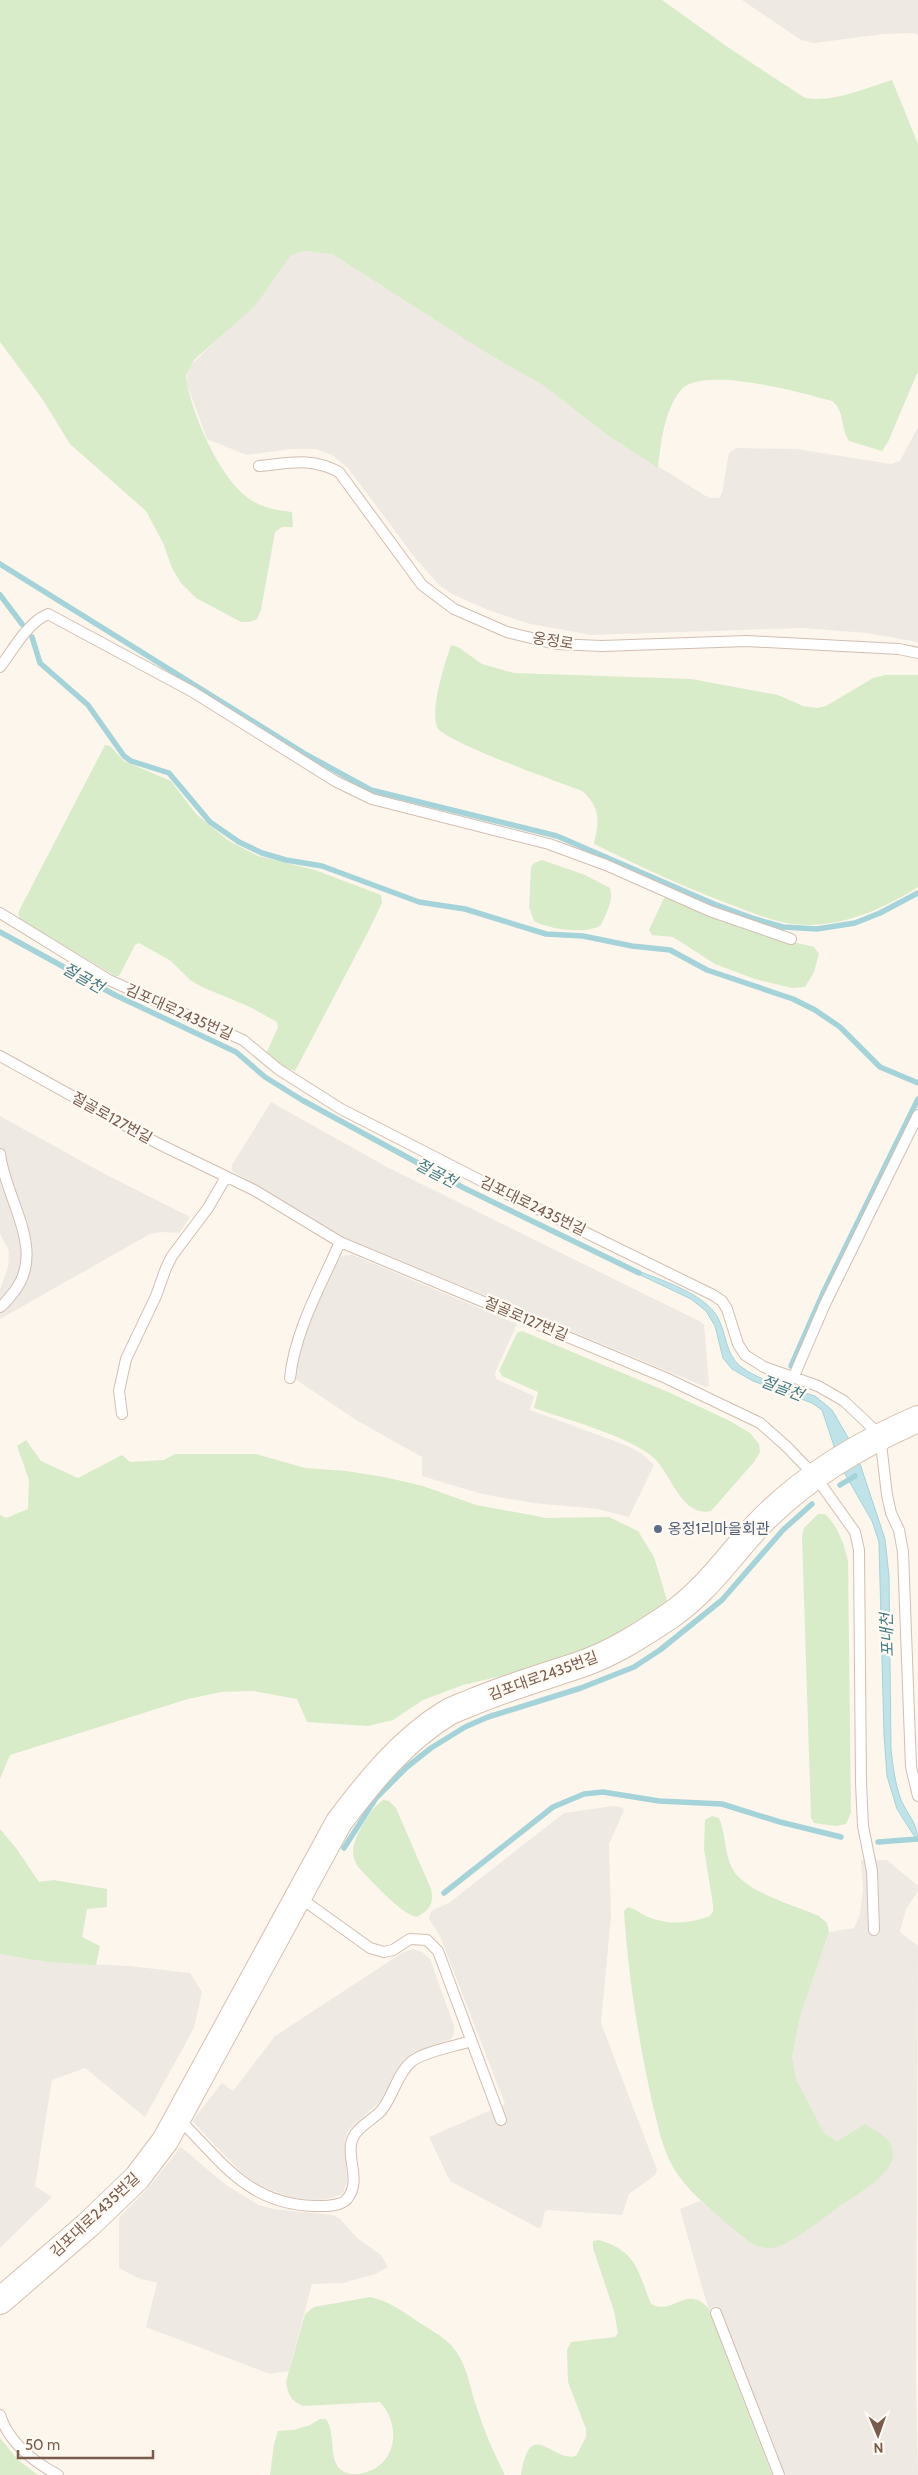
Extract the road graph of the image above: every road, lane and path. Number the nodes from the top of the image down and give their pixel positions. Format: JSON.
{"nodes":[{"id":1,"x":259,"y":466,"type":"dead end"},
{"id":2,"x":918,"y":653,"type":"edge"},
{"id":3,"x":0,"y":667,"type":"edge"},
{"id":4,"x":0,"y":912,"type":"edge"},
{"id":5,"x":791,"y":939,"type":"dead end"},
{"id":6,"x":0,"y":1056,"type":"edge"},
{"id":7,"x":918,"y":1115,"type":"edge"},
{"id":8,"x":0,"y":1154,"type":"edge"},
{"id":9,"x":226,"y":1177,"type":"junction"},
{"id":10,"x":340,"y":1242,"type":"junction"},
{"id":11,"x":0,"y":1307,"type":"edge"},
{"id":12,"x":794,"y":1376,"type":"junction"},
{"id":13,"x":290,"y":1378,"type":"dead end"},
{"id":14,"x":122,"y":1414,"type":"dead end"},
{"id":15,"x":918,"y":1419,"type":"edge"},
{"id":16,"x":872,"y":1440,"type":"junction"},
{"id":17,"x":821,"y":1473,"type":"junction"},
{"id":18,"x":918,"y":1796,"type":"edge"},
{"id":19,"x":298,"y":1896,"type":"junction"},
{"id":20,"x":874,"y":1930,"type":"dead end"},
{"id":21,"x":472,"y":2041,"type":"junction"},
{"id":22,"x":178,"y":2118,"type":"junction"},
{"id":23,"x":501,"y":2120,"type":"dead end"},
{"id":24,"x":0,"y":2301,"type":"edge"},
{"id":25,"x":716,"y":2313,"type":"dead end"},
{"id":26,"x":0,"y":2415,"type":"edge"},
{"id":27,"x":58,"y":2475,"type":"edge"},
{"id":28,"x":779,"y":2475,"type":"edge"}],
"edges":[{"from":1,"to":2,"type":"lane","name":"옹정로"},
{"from":3,"to":5,"type":"lane"},
{"from":4,"to":12,"type":"lane","name":"김포대로2435번길"},
{"from":6,"to":9,"type":"lane","name":"절골로127번길"},
{"from":7,"to":12,"type":"lane"},
{"from":8,"to":11,"type":"lane"},
{"from":9,"to":10,"type":"lane","name":"절골로127번길"},
{"from":9,"to":14,"type":"lane"},
{"from":10,"to":13,"type":"lane"},
{"from":10,"to":17,"type":"lane","name":"절골로127번길"},
{"from":12,"to":16,"type":"lane","name":"김포대로2435번길"},
{"from":15,"to":16,"type":"street","name":"김포대로2435번길"},
{"from":16,"to":17,"type":"street","name":"김포대로2435번길"},
{"from":16,"to":18,"type":"lane"},
{"from":17,"to":19,"type":"street","name":"김포대로2435번길"},
{"from":17,"to":20,"type":"lane"},
{"from":19,"to":21,"type":"lane"},
{"from":19,"to":22,"type":"street","name":"김포대로2435번길"},
{"from":21,"to":22,"type":"lane"},
{"from":21,"to":23,"type":"lane"},
{"from":22,"to":24,"type":"street","name":"김포대로2435번길"},
{"from":25,"to":28,"type":"lane"},
{"from":26,"to":27,"type":"lane"}]}
